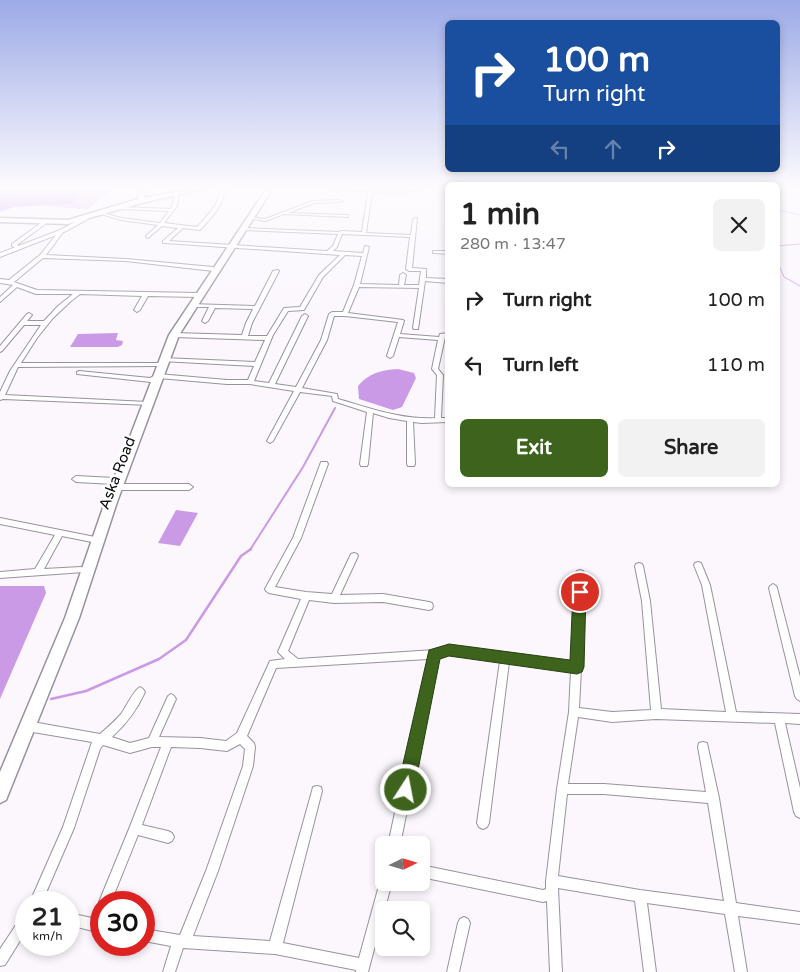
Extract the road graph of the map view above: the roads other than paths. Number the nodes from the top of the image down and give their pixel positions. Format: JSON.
{"nodes":[{"id":1,"x":30,"y":233,"type":"edge"},
{"id":2,"x":56,"y":233,"type":"edge"},
{"id":3,"x":60,"y":233,"type":"edge"},
{"id":4,"x":152,"y":233,"type":"edge"},
{"id":5,"x":175,"y":233,"type":"edge"},
{"id":6,"x":238,"y":233,"type":"edge"},
{"id":7,"x":240,"y":233,"type":"edge"},
{"id":8,"x":340,"y":233,"type":"edge"},
{"id":9,"x":370,"y":233,"type":"edge"},
{"id":10,"x":413,"y":236,"type":"joint"},
{"id":11,"x":148,"y":237,"type":"dead end"},
{"id":12,"x":229,"y":247,"type":"junction"},
{"id":13,"x":366,"y":247,"type":"dead end"},
{"id":14,"x":19,"y":248,"type":"junction"},
{"id":15,"x":328,"y":252,"type":"junction"},
{"id":16,"x":435,"y":252,"type":"dead end"},
{"id":17,"x":445,"y":253,"type":"edge"},
{"id":18,"x":344,"y":254,"type":"junction"},
{"id":19,"x":0,"y":255,"type":"edge"},
{"id":20,"x":364,"y":255,"type":"junction"},
{"id":21,"x":42,"y":256,"type":"junction"},
{"id":22,"x":212,"y":269,"type":"junction"},
{"id":23,"x":276,"y":271,"type":"dead end"},
{"id":24,"x":403,"y":276,"type":"dead end"},
{"id":25,"x":423,"y":279,"type":"junction"},
{"id":26,"x":445,"y":280,"type":"edge"},
{"id":27,"x":0,"y":281,"type":"edge"},
{"id":28,"x":10,"y":282,"type":"junction"},
{"id":29,"x":16,"y":285,"type":"junction"},
{"id":30,"x":357,"y":285,"type":"junction"},
{"id":31,"x":401,"y":286,"type":"junction"},
{"id":32,"x":422,"y":287,"type":"junction"},
{"id":33,"x":78,"y":293,"type":"junction"},
{"id":34,"x":146,"y":294,"type":"junction"},
{"id":35,"x":195,"y":298,"type":"junction"},
{"id":36,"x":0,"y":300,"type":"edge"},
{"id":37,"x":213,"y":306,"type":"junction"},
{"id":38,"x":257,"y":308,"type":"junction"},
{"id":39,"x":137,"y":310,"type":"dead end"},
{"id":40,"x":345,"y":314,"type":"junction"},
{"id":41,"x":29,"y":315,"type":"dead end"},
{"id":42,"x":305,"y":316,"type":"dead end"},
{"id":43,"x":205,"y":320,"type":"dead end"},
{"id":44,"x":22,"y":323,"type":"junction"},
{"id":45,"x":46,"y":323,"type":"junction"},
{"id":46,"x":416,"y":328,"type":"dead end"},
{"id":47,"x":174,"y":335,"type":"junction"},
{"id":48,"x":397,"y":335,"type":"junction"},
{"id":49,"x":444,"y":337,"type":"edge"},
{"id":50,"x":244,"y":338,"type":"junction"},
{"id":51,"x":268,"y":338,"type":"junction"},
{"id":52,"x":0,"y":350,"type":"edge"},
{"id":53,"x":390,"y":356,"type":"dead end"},
{"id":54,"x":438,"y":356,"type":"junction"},
{"id":55,"x":445,"y":356,"type":"edge"},
{"id":56,"x":257,"y":364,"type":"junction"},
{"id":57,"x":17,"y":365,"type":"junction"},
{"id":58,"x":158,"y":370,"type":"junction"},
{"id":59,"x":79,"y":374,"type":"dead end"},
{"id":60,"x":250,"y":382,"type":"junction"},
{"id":61,"x":271,"y":385,"type":"junction"},
{"id":62,"x":299,"y":389,"type":"junction"},
{"id":63,"x":1,"y":398,"type":"edge"},
{"id":64,"x":145,"y":404,"type":"junction"},
{"id":65,"x":370,"y":411,"type":"junction"},
{"id":66,"x":410,"y":419,"type":"junction"},
{"id":67,"x":438,"y":420,"type":"junction"},
{"id":68,"x":445,"y":420,"type":"edge"},
{"id":69,"x":270,"y":441,"type":"dead end"},
{"id":70,"x":324,"y":464,"type":"dead end"},
{"id":71,"x":364,"y":464,"type":"dead end"},
{"id":72,"x":411,"y":464,"type":"dead end"},
{"id":73,"x":76,"y":479,"type":"dead end"},
{"id":74,"x":116,"y":484,"type":"junction"},
{"id":75,"x":189,"y":488,"type":"dead end"},
{"id":76,"x":0,"y":521,"type":"edge"},
{"id":77,"x":60,"y":533,"type":"junction"},
{"id":78,"x":95,"y":540,"type":"junction"},
{"id":79,"x":354,"y":556,"type":"dead end"},
{"id":80,"x":698,"y":565,"type":"dead end"},
{"id":81,"x":639,"y":566,"type":"dead end"},
{"id":82,"x":81,"y":570,"type":"junction"},
{"id":83,"x":38,"y":572,"type":"junction"},
{"id":84,"x":580,"y":573,"type":"dead end"},
{"id":85,"x":0,"y":575,"type":"edge"},
{"id":86,"x":773,"y":588,"type":"dead end"},
{"id":87,"x":306,"y":596,"type":"junction"},
{"id":88,"x":334,"y":598,"type":"junction"},
{"id":89,"x":429,"y":606,"type":"dead end"},
{"id":90,"x":434,"y":654,"type":"junction"},
{"id":91,"x":505,"y":657,"type":"junction"},
{"id":92,"x":296,"y":663,"type":"junction"},
{"id":93,"x":577,"y":667,"type":"junction"},
{"id":94,"x":140,"y":692,"type":"dead end"},
{"id":95,"x":800,"y":696,"type":"edge"},
{"id":96,"x":171,"y":699,"type":"dead end"},
{"id":97,"x":574,"y":712,"type":"junction"},
{"id":98,"x":656,"y":714,"type":"junction"},
{"id":99,"x":732,"y":716,"type":"junction"},
{"id":100,"x":779,"y":719,"type":"junction"},
{"id":101,"x":800,"y":719,"type":"edge"},
{"id":102,"x":25,"y":726,"type":"junction"},
{"id":103,"x":241,"y":738,"type":"junction"},
{"id":104,"x":101,"y":739,"type":"junction"},
{"id":105,"x":152,"y":742,"type":"junction"},
{"id":106,"x":168,"y":742,"type":"junction"},
{"id":107,"x":703,"y":746,"type":"dead end"},
{"id":108,"x":0,"y":775,"type":"edge"},
{"id":109,"x":562,"y":789,"type":"junction"},
{"id":110,"x":317,"y":791,"type":"dead end"},
{"id":111,"x":0,"y":794,"type":"edge"},
{"id":112,"x":713,"y":798,"type":"junction"},
{"id":113,"x":800,"y":812,"type":"edge"},
{"id":114,"x":483,"y":824,"type":"dead end"},
{"id":115,"x":135,"y":829,"type":"junction"},
{"id":116,"x":396,"y":836,"type":"edge"},
{"id":117,"x":168,"y":837,"type":"dead end"},
{"id":118,"x":430,"y":873,"type":"edge"},
{"id":119,"x":552,"y":881,"type":"junction"},
{"id":120,"x":41,"y":891,"type":"edge"},
{"id":121,"x":110,"y":891,"type":"edge"},
{"id":122,"x":384,"y":891,"type":"edge"},
{"id":123,"x":552,"y":894,"type":"junction"},
{"id":124,"x":640,"y":896,"type":"junction"},
{"id":125,"x":730,"y":909,"type":"junction"},
{"id":126,"x":800,"y":918,"type":"edge"},
{"id":127,"x":464,"y":923,"type":"dead end"},
{"id":128,"x":15,"y":937,"type":"edge"},
{"id":129,"x":155,"y":937,"type":"edge"},
{"id":130,"x":182,"y":942,"type":"junction"},
{"id":131,"x":275,"y":948,"type":"junction"},
{"id":132,"x":0,"y":960,"type":"edge"},
{"id":133,"x":362,"y":969,"type":"edge"},
{"id":134,"x":169,"y":972,"type":"edge"},
{"id":135,"x":453,"y":972,"type":"edge"},
{"id":136,"x":556,"y":972,"type":"edge"},
{"id":137,"x":650,"y":972,"type":"edge"},
{"id":138,"x":741,"y":972,"type":"edge"}],
"edges":[{"from":1,"to":14,"type":"street"},
{"from":2,"to":14,"type":"street"},
{"from":3,"to":21,"type":"street"},
{"from":4,"to":11,"type":"street"},
{"from":5,"to":12,"type":"street"},
{"from":6,"to":12,"type":"main road"},
{"from":7,"to":12,"type":"main road"},
{"from":8,"to":15,"type":"street"},
{"from":9,"to":10,"type":"street"},
{"from":10,"to":25,"type":"street"},
{"from":12,"to":15,"type":"street"},
{"from":12,"to":22,"type":"main road"},
{"from":12,"to":35,"type":"main road"},
{"from":13,"to":20,"type":"street"},
{"from":14,"to":19,"type":"street"},
{"from":15,"to":18,"type":"street"},
{"from":16,"to":17,"type":"street"},
{"from":18,"to":20,"type":"street"},
{"from":18,"to":51,"type":"street"},
{"from":20,"to":30,"type":"street"},
{"from":21,"to":22,"type":"street"},
{"from":21,"to":28,"type":"street"},
{"from":22,"to":35,"type":"main road"},
{"from":23,"to":38,"type":"street"},
{"from":24,"to":31,"type":"street"},
{"from":25,"to":26,"type":"street"},
{"from":25,"to":32,"type":"street"},
{"from":27,"to":28,"type":"street"},
{"from":28,"to":29,"type":"street"},
{"from":29,"to":33,"type":"street"},
{"from":29,"to":36,"type":"street"},
{"from":30,"to":31,"type":"street"},
{"from":30,"to":40,"type":"street"},
{"from":31,"to":32,"type":"street"},
{"from":32,"to":46,"type":"street"},
{"from":33,"to":34,"type":"street"},
{"from":33,"to":45,"type":"street"},
{"from":34,"to":35,"type":"street"},
{"from":34,"to":39,"type":"street"},
{"from":35,"to":37,"type":"street"},
{"from":35,"to":47,"type":"main road"},
{"from":35,"to":58,"type":"main road"},
{"from":37,"to":38,"type":"street"},
{"from":37,"to":43,"type":"street"},
{"from":38,"to":50,"type":"street"},
{"from":40,"to":48,"type":"street"},
{"from":40,"to":62,"type":"street"},
{"from":41,"to":44,"type":"street"},
{"from":42,"to":61,"type":"street"},
{"from":44,"to":45,"type":"street"},
{"from":44,"to":52,"type":"street"},
{"from":45,"to":57,"type":"street"},
{"from":47,"to":50,"type":"street"},
{"from":47,"to":58,"type":"main road"},
{"from":48,"to":49,"type":"street"},
{"from":48,"to":53,"type":"street"},
{"from":49,"to":54,"type":"street"},
{"from":50,"to":51,"type":"street"},
{"from":51,"to":56,"type":"street"},
{"from":54,"to":55,"type":"street"},
{"from":54,"to":67,"type":"street"},
{"from":56,"to":58,"type":"street"},
{"from":56,"to":60,"type":"street"},
{"from":57,"to":58,"type":"street"},
{"from":57,"to":63,"type":"street"},
{"from":58,"to":59,"type":"street"},
{"from":58,"to":60,"type":"street"},
{"from":58,"to":64,"type":"main road"},
{"from":60,"to":61,"type":"street"},
{"from":61,"to":62,"type":"street"},
{"from":62,"to":65,"type":"street"},
{"from":62,"to":69,"type":"street"},
{"from":63,"to":64,"type":"street"},
{"from":64,"to":74,"type":"main road"},
{"from":65,"to":66,"type":"street"},
{"from":65,"to":71,"type":"street"},
{"from":66,"to":67,"type":"street"},
{"from":66,"to":72,"type":"street"},
{"from":67,"to":68,"type":"street"},
{"from":70,"to":87,"type":"street"},
{"from":73,"to":74,"type":"street"},
{"from":74,"to":75,"type":"street"},
{"from":74,"to":78,"type":"main road"},
{"from":76,"to":77,"type":"street"},
{"from":77,"to":78,"type":"street"},
{"from":77,"to":83,"type":"street"},
{"from":78,"to":82,"type":"main road"},
{"from":78,"to":102,"type":"main road"},
{"from":79,"to":88,"type":"street"},
{"from":80,"to":99,"type":"street"},
{"from":81,"to":98,"type":"street"},
{"from":82,"to":83,"type":"street"},
{"from":82,"to":102,"type":"main road"},
{"from":83,"to":85,"type":"street"},
{"from":84,"to":93,"type":"street"},
{"from":86,"to":95,"type":"street"},
{"from":87,"to":88,"type":"street"},
{"from":87,"to":92,"type":"street"},
{"from":88,"to":89,"type":"street"},
{"from":90,"to":91,"type":"street"},
{"from":90,"to":92,"type":"street"},
{"from":90,"to":116,"type":"street"},
{"from":91,"to":93,"type":"street"},
{"from":91,"to":114,"type":"street"},
{"from":92,"to":103,"type":"street"},
{"from":93,"to":97,"type":"street"},
{"from":94,"to":104,"type":"street"},
{"from":96,"to":105,"type":"street"},
{"from":97,"to":98,"type":"street"},
{"from":97,"to":109,"type":"street"},
{"from":98,"to":99,"type":"street"},
{"from":99,"to":100,"type":"street"},
{"from":100,"to":101,"type":"street"},
{"from":100,"to":113,"type":"street"},
{"from":102,"to":104,"type":"street"},
{"from":102,"to":108,"type":"main road"},
{"from":102,"to":111,"type":"main road"},
{"from":103,"to":106,"type":"street"},
{"from":103,"to":130,"type":"street"},
{"from":104,"to":105,"type":"street"},
{"from":104,"to":120,"type":"street"},
{"from":105,"to":106,"type":"street"},
{"from":106,"to":115,"type":"street"},
{"from":107,"to":112,"type":"street"},
{"from":109,"to":112,"type":"street"},
{"from":109,"to":119,"type":"street"},
{"from":110,"to":131,"type":"street"},
{"from":112,"to":125,"type":"street"},
{"from":115,"to":117,"type":"street"},
{"from":115,"to":121,"type":"street"},
{"from":118,"to":123,"type":"street"},
{"from":119,"to":123,"type":"street"},
{"from":119,"to":124,"type":"street"},
{"from":122,"to":133,"type":"street"},
{"from":123,"to":136,"type":"street"},
{"from":124,"to":125,"type":"street"},
{"from":124,"to":137,"type":"street"},
{"from":125,"to":126,"type":"street"},
{"from":125,"to":138,"type":"street"},
{"from":127,"to":135,"type":"street"},
{"from":128,"to":132,"type":"street"},
{"from":129,"to":130,"type":"street"},
{"from":130,"to":131,"type":"street"},
{"from":130,"to":134,"type":"street"},
{"from":131,"to":133,"type":"street"}]}
